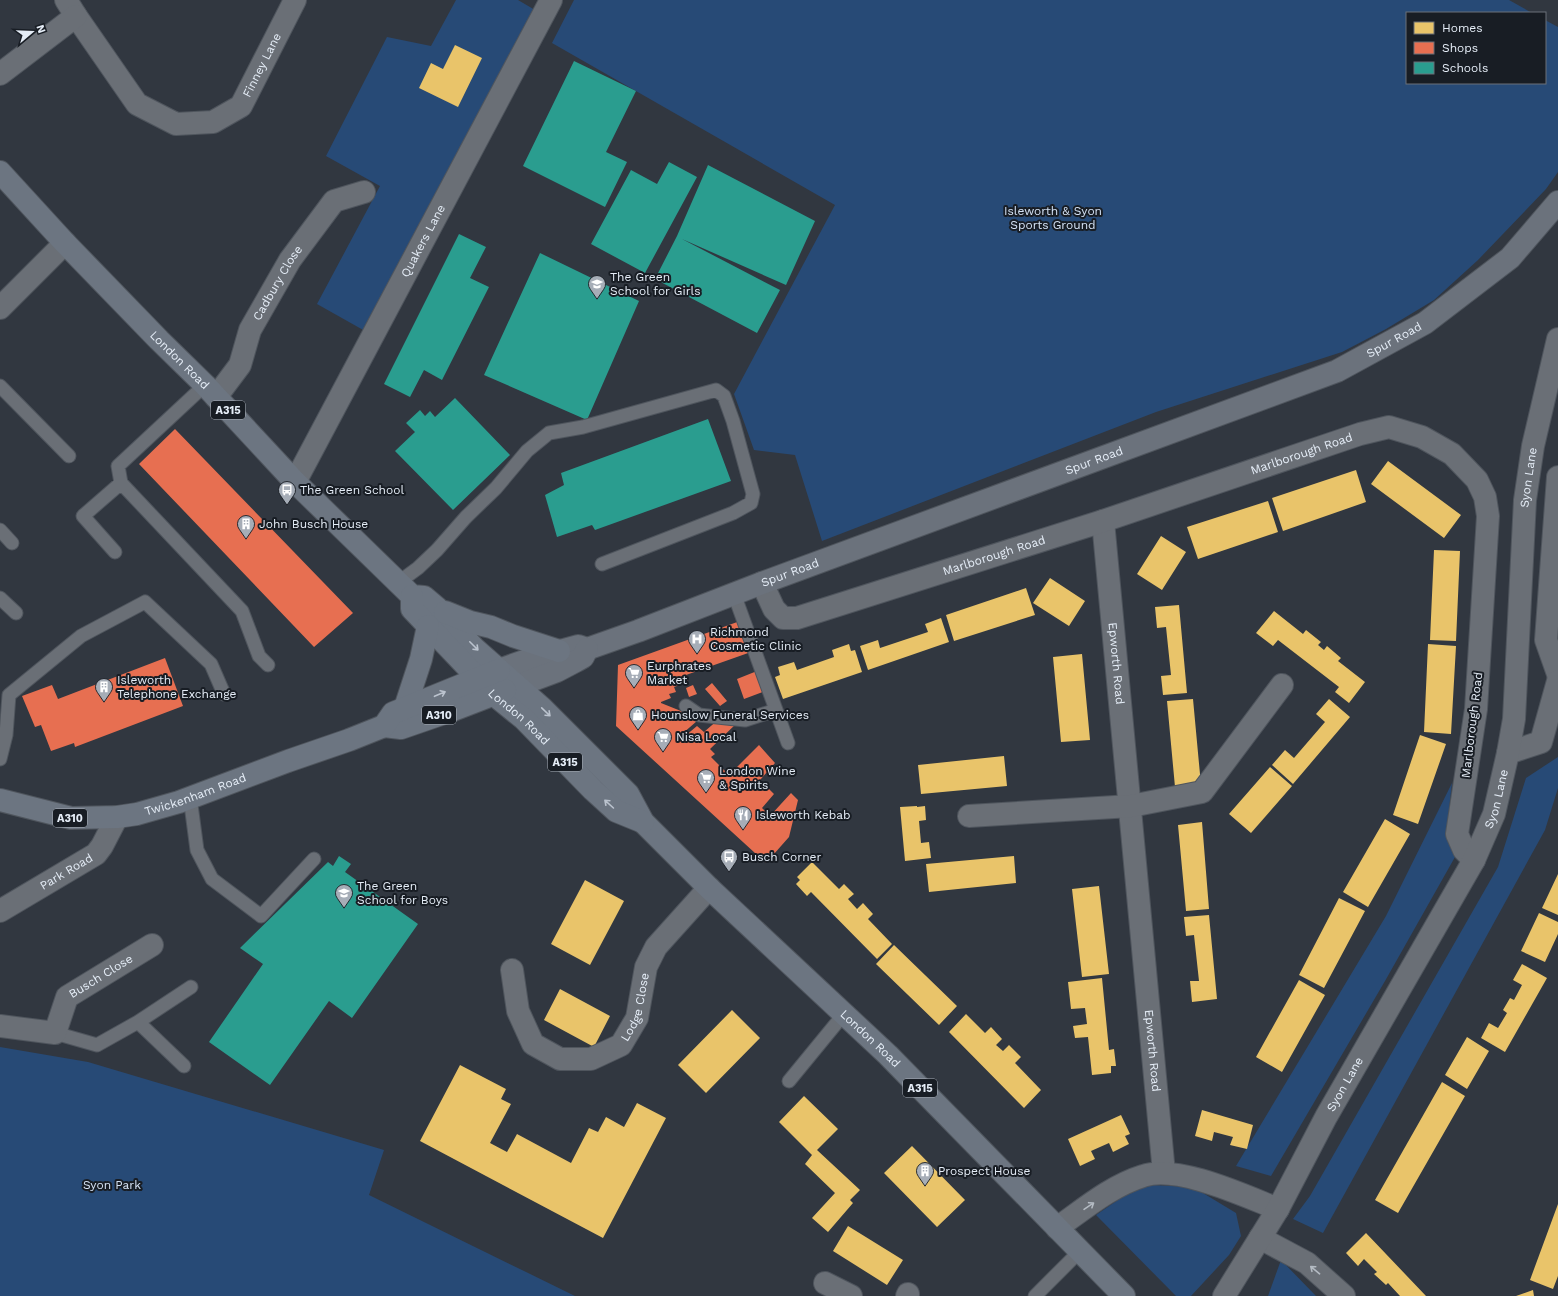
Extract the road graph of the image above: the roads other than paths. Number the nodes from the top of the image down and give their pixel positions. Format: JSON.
{"nodes":[{"id":1,"x":295,"y":0,"type":"edge"},
{"id":2,"x":551,"y":0,"type":"edge"},
{"id":3,"x":71,"y":8,"type":"edge"},
{"id":4,"x":0,"y":74,"type":"edge"},
{"id":5,"x":0,"y":172,"type":"edge"},
{"id":6,"x":364,"y":192,"type":"dead end"},
{"id":7,"x":1558,"y":202,"type":"edge"},
{"id":8,"x":65,"y":243,"type":"junction"},
{"id":9,"x":0,"y":308,"type":"edge"},
{"id":10,"x":1558,"y":339,"type":"edge"},
{"id":11,"x":0,"y":386,"type":"edge"},
{"id":12,"x":210,"y":391,"type":"junction"},
{"id":13,"x":69,"y":456,"type":"dead end"},
{"id":14,"x":1558,"y":477,"type":"edge"},
{"id":15,"x":295,"y":482,"type":"junction"},
{"id":16,"x":121,"y":483,"type":"junction"},
{"id":17,"x":1103,"y":521,"type":"junction"},
{"id":18,"x":0,"y":530,"type":"edge"},
{"id":19,"x":12,"y":543,"type":"dead end"},
{"id":20,"x":115,"y":552,"type":"dead end"},
{"id":21,"x":602,"y":564,"type":"dead end"},
{"id":22,"x":762,"y":583,"type":"junction"},
{"id":23,"x":405,"y":589,"type":"junction"},
{"id":24,"x":734,"y":594,"type":"junction"},
{"id":25,"x":0,"y":598,"type":"edge"},
{"id":26,"x":16,"y":613,"type":"dead end"},
{"id":27,"x":432,"y":617,"type":"junction"},
{"id":28,"x":587,"y":648,"type":"junction"},
{"id":29,"x":559,"y":651,"type":"junction"},
{"id":30,"x":268,"y":665,"type":"dead end"},
{"id":31,"x":499,"y":670,"type":"junction"},
{"id":32,"x":1558,"y":674,"type":"edge"},
{"id":33,"x":478,"y":678,"type":"junction"},
{"id":34,"x":1558,"y":682,"type":"edge"},
{"id":35,"x":1282,"y":685,"type":"dead end"},
{"id":36,"x":517,"y":686,"type":"junction"},
{"id":37,"x":224,"y":694,"type":"dead end"},
{"id":38,"x":493,"y":694,"type":"junction"},
{"id":39,"x":686,"y":706,"type":"dead end"},
{"id":40,"x":405,"y":708,"type":"junction"},
{"id":41,"x":776,"y":710,"type":"junction"},
{"id":42,"x":384,"y":726,"type":"junction"},
{"id":43,"x":788,"y":743,"type":"dead end"},
{"id":44,"x":1508,"y":753,"type":"junction"},
{"id":45,"x":0,"y":759,"type":"edge"},
{"id":46,"x":190,"y":797,"type":"junction"},
{"id":47,"x":0,"y":800,"type":"edge"},
{"id":48,"x":1131,"y":806,"type":"junction"},
{"id":49,"x":969,"y":816,"type":"dead end"},
{"id":50,"x":117,"y":817,"type":"junction"},
{"id":51,"x":643,"y":822,"type":"junction"},
{"id":52,"x":314,"y":859,"type":"dead end"},
{"id":53,"x":1474,"y":860,"type":"junction"},
{"id":54,"x":709,"y":888,"type":"junction"},
{"id":55,"x":0,"y":911,"type":"edge"},
{"id":56,"x":152,"y":945,"type":"dead end"},
{"id":57,"x":512,"y":970,"type":"dead end"},
{"id":58,"x":191,"y":987,"type":"dead end"},
{"id":59,"x":844,"y":1014,"type":"junction"},
{"id":60,"x":138,"y":1022,"type":"junction"},
{"id":61,"x":0,"y":1026,"type":"edge"},
{"id":62,"x":54,"y":1033,"type":"junction"},
{"id":63,"x":184,"y":1066,"type":"dead end"},
{"id":64,"x":788,"y":1080,"type":"dead end"},
{"id":65,"x":1164,"y":1173,"type":"junction"},
{"id":66,"x":1278,"y":1208,"type":"junction"},
{"id":67,"x":1057,"y":1228,"type":"junction"},
{"id":68,"x":1260,"y":1238,"type":"junction"},
{"id":69,"x":1080,"y":1251,"type":"junction"},
{"id":70,"x":825,"y":1283,"type":"dead end"},
{"id":71,"x":850,"y":1296,"type":"edge"},
{"id":72,"x":1035,"y":1296,"type":"edge"},
{"id":73,"x":1124,"y":1296,"type":"edge"},
{"id":74,"x":1224,"y":1296,"type":"edge"},
{"id":75,"x":1344,"y":1296,"type":"edge"}],
"edges":[{"from":1,"to":3,"type":"street","name":"Finney Lane"},
{"from":2,"to":15,"type":"street","name":"Quakers Lane"},
{"from":3,"to":4,"type":"street"},
{"from":5,"to":8,"type":"main road","name":"London Road","number":"A315"},
{"from":6,"to":12,"type":"street","name":"Cadbury Close"},
{"from":7,"to":22,"type":"main road","name":"Spur Road"},
{"from":8,"to":9,"type":"street"},
{"from":8,"to":12,"type":"main road","name":"London Road","number":"A315"},
{"from":10,"to":44,"type":"street","name":"Syon Lane"},
{"from":11,"to":13,"type":"lane"},
{"from":12,"to":15,"type":"main road","name":"London Road","number":"A315"},
{"from":12,"to":16,"type":"lane"},
{"from":14,"to":32,"type":"street"},
{"from":15,"to":23,"type":"main road","name":"London Road","number":"A315"},
{"from":16,"to":20,"type":"lane"},
{"from":16,"to":30,"type":"lane"},
{"from":17,"to":22,"type":"street","name":"Marlborough Road"},
{"from":17,"to":48,"type":"street","name":"Epworth Road"},
{"from":17,"to":53,"type":"street","name":"Marlborough Road"},
{"from":18,"to":19,"type":"lane"},
{"from":21,"to":23,"type":"lane"},
{"from":22,"to":24,"type":"main road","name":"Spur Road"},
{"from":23,"to":27,"type":"main road","name":"London Road","number":"A315"},
{"from":24,"to":28,"type":"main road","name":"Spur Road"},
{"from":24,"to":41,"type":"lane"},
{"from":25,"to":26,"type":"lane"},
{"from":27,"to":29,"type":"main road"},
{"from":27,"to":31,"type":"main road","name":"London Road","number":"A315","one_way":true},
{"from":27,"to":33,"type":"main road","name":"London Road","number":"A315"},
{"from":27,"to":40,"type":"main road"},
{"from":28,"to":29,"type":"main road","name":"Spur Road"},
{"from":28,"to":36,"type":"main road","name":"Spur Road"},
{"from":29,"to":31,"type":"main road","name":"Spur Road"},
{"from":31,"to":33,"type":"main road","number":"A310"},
{"from":31,"to":36,"type":"main road","name":"London Road","number":"A315"},
{"from":33,"to":38,"type":"main road","name":"London Road","number":"A315"},
{"from":40,"to":33,"type":"main road","name":"Twickenham Road","number":"A310","one_way":true},
{"from":34,"to":44,"type":"street"},
{"from":35,"to":48,"type":"street"},
{"from":36,"to":38,"type":"main road","number":"A310"},
{"from":36,"to":51,"type":"main road","name":"London Road","number":"A315","one_way":true},
{"from":37,"to":45,"type":"lane"},
{"from":38,"to":42,"type":"main road","name":"Twickenham Road","number":"A310"},
{"from":51,"to":38,"type":"main road","name":"London Road","number":"A315","one_way":true},
{"from":39,"to":41,"type":"lane"},
{"from":40,"to":42,"type":"main road","name":"Twickenham Road","number":"A310"},
{"from":41,"to":43,"type":"lane"},
{"from":42,"to":46,"type":"main road","name":"Twickenham Road","number":"A310"},
{"from":44,"to":53,"type":"street","name":"Syon Lane"},
{"from":46,"to":50,"type":"main road","name":"Twickenham Road","number":"A310"},
{"from":46,"to":52,"type":"lane"},
{"from":47,"to":50,"type":"main road","name":"Twickenham Road","number":"A310"},
{"from":48,"to":49,"type":"street"},
{"from":48,"to":65,"type":"street","name":"Epworth Road"},
{"from":50,"to":55,"type":"street","name":"Park Road"},
{"from":51,"to":54,"type":"main road","name":"London Road","number":"A315"},
{"from":53,"to":66,"type":"street","name":"Syon Lane"},
{"from":54,"to":57,"type":"street","name":"Lodge Close"},
{"from":54,"to":59,"type":"main road","name":"London Road","number":"A315"},
{"from":56,"to":62,"type":"street","name":"Busch Close"},
{"from":58,"to":60,"type":"lane"},
{"from":59,"to":64,"type":"lane"},
{"from":59,"to":67,"type":"main road","name":"London Road","number":"A315"},
{"from":60,"to":62,"type":"lane"},
{"from":60,"to":63,"type":"lane"},
{"from":61,"to":62,"type":"street"},
{"from":65,"to":66,"type":"street"},
{"from":67,"to":65,"type":"street","one_way":true},
{"from":66,"to":68,"type":"street","name":"Syon Lane"},
{"from":67,"to":69,"type":"main road","name":"London Road","number":"A315"},
{"from":68,"to":74,"type":"street","name":"Syon Lane"},
{"from":75,"to":68,"type":"street","one_way":true},
{"from":69,"to":72,"type":"lane"},
{"from":69,"to":73,"type":"main road","name":"London Road","number":"A315"},
{"from":70,"to":71,"type":"street"}]}
